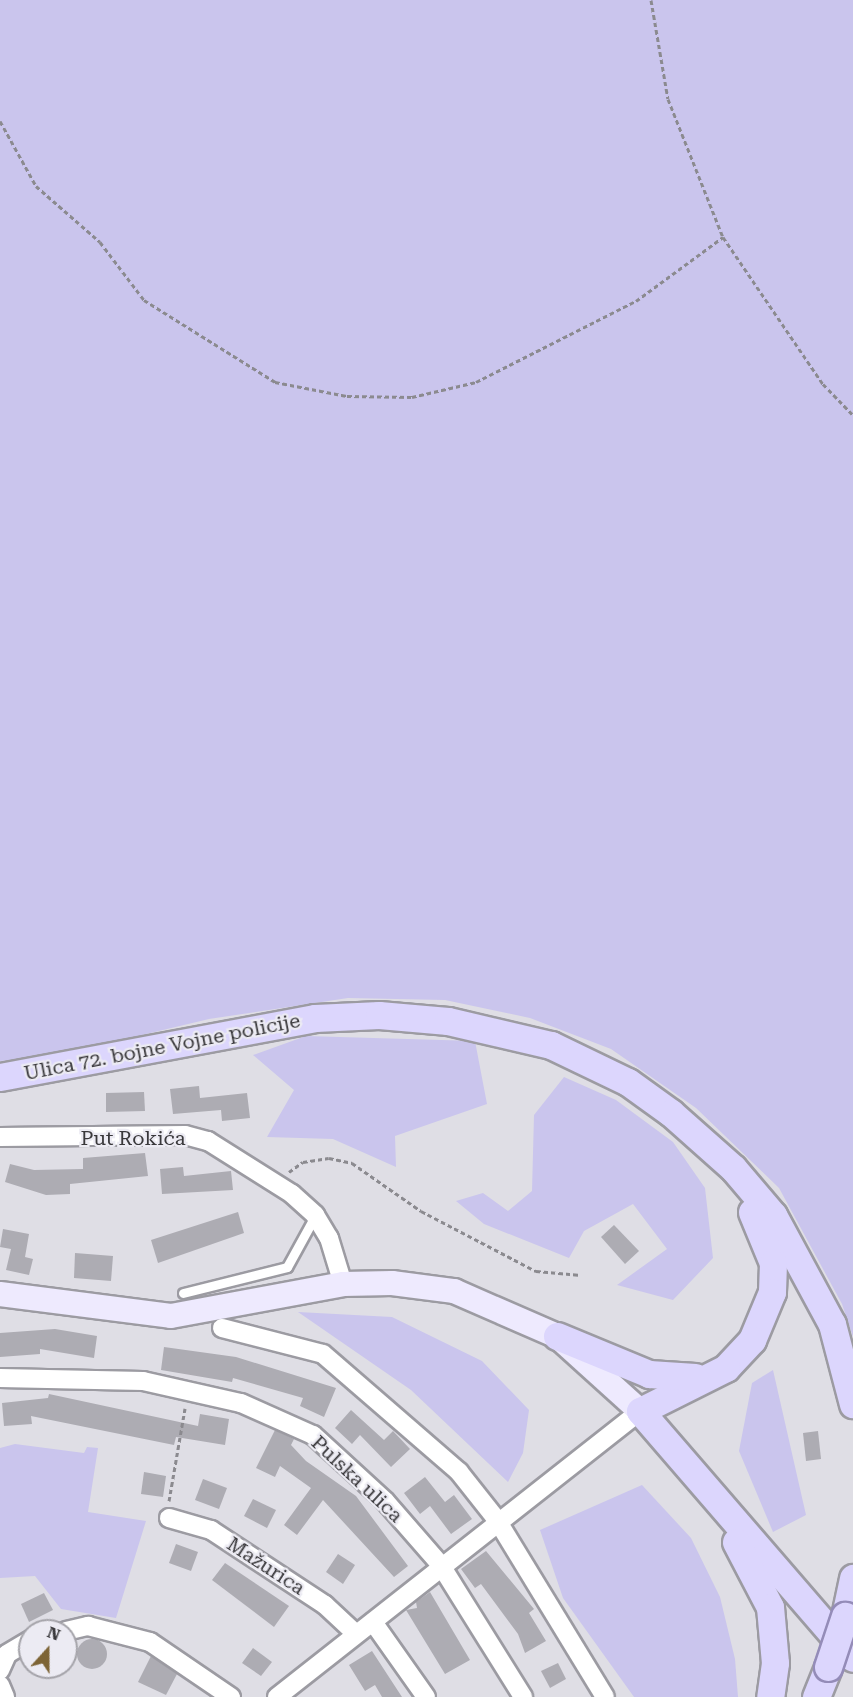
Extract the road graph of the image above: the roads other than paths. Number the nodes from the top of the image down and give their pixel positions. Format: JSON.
{"nodes":[{"id":1,"x":0,"y":1077,"type":"edge"},
{"id":2,"x":0,"y":1137,"type":"edge"},
{"id":3,"x":732,"y":1167,"type":"junction"},
{"id":4,"x":315,"y":1215,"type":"junction"},
{"id":5,"x":343,"y":1284,"type":"junction"},
{"id":6,"x":183,"y":1293,"type":"dead end"},
{"id":7,"x":0,"y":1294,"type":"edge"},
{"id":8,"x":222,"y":1328,"type":"dead end"},
{"id":9,"x":557,"y":1336,"type":"junction"},
{"id":10,"x":709,"y":1377,"type":"junction"},
{"id":11,"x":0,"y":1378,"type":"edge"},
{"id":12,"x":853,"y":1404,"type":"edge"},
{"id":13,"x":640,"y":1411,"type":"junction"},
{"id":14,"x":716,"y":1501,"type":"junction"},
{"id":15,"x":169,"y":1518,"type":"road end"},
{"id":16,"x":497,"y":1520,"type":"junction"},
{"id":17,"x":440,"y":1564,"type":"junction"},
{"id":18,"x":853,"y":1578,"type":"edge"},
{"id":19,"x":374,"y":1623,"type":"junction"},
{"id":20,"x":78,"y":1628,"type":"edge"},
{"id":21,"x":354,"y":1632,"type":"junction"},
{"id":22,"x":18,"y":1647,"type":"edge"},
{"id":23,"x":853,"y":1658,"type":"edge"},
{"id":24,"x":0,"y":1670,"type":"edge"},
{"id":25,"x":0,"y":1685,"type":"edge"},
{"id":26,"x":5,"y":1697,"type":"edge"},
{"id":27,"x":231,"y":1697,"type":"edge"},
{"id":28,"x":276,"y":1697,"type":"edge"},
{"id":29,"x":426,"y":1697,"type":"edge"},
{"id":30,"x":523,"y":1697,"type":"edge"},
{"id":31,"x":605,"y":1697,"type":"edge"},
{"id":32,"x":770,"y":1697,"type":"edge"},
{"id":33,"x":816,"y":1697,"type":"edge"}],
"edges":[{"from":1,"to":3,"type":"main road","name":"Ulica 72. bojne Vojne policije"},
{"from":2,"to":4,"type":"street","name":"Put Rokića"},
{"from":3,"to":10,"type":"main road"},
{"from":3,"to":12,"type":"main road","name":"Ulica 72. bojne Vojne policije"},
{"from":4,"to":5,"type":"street","name":"Put Rokića"},
{"from":4,"to":6,"type":"lane"},
{"from":5,"to":7,"type":"street"},
{"from":5,"to":9,"type":"street"},
{"from":8,"to":16,"type":"street"},
{"from":9,"to":10,"type":"main road"},
{"from":9,"to":13,"type":"street"},
{"from":10,"to":13,"type":"main road"},
{"from":11,"to":17,"type":"street","name":"Pulska ulica"},
{"from":13,"to":14,"type":"main road"},
{"from":13,"to":16,"type":"street"},
{"from":14,"to":23,"type":"main road"},
{"from":14,"to":32,"type":"main road"},
{"from":15,"to":21,"type":"street","name":"Mažurica"},
{"from":16,"to":17,"type":"street"},
{"from":16,"to":31,"type":"street"},
{"from":17,"to":19,"type":"street"},
{"from":17,"to":30,"type":"street","name":"Pulska ulica"},
{"from":18,"to":33,"type":"main road","bridge":true},
{"from":19,"to":21,"type":"street"},
{"from":19,"to":29,"type":"street"},
{"from":20,"to":27,"type":"street"},
{"from":21,"to":28,"type":"street"},
{"from":22,"to":24,"type":"street"},
{"from":25,"to":26,"type":"street"}]}
